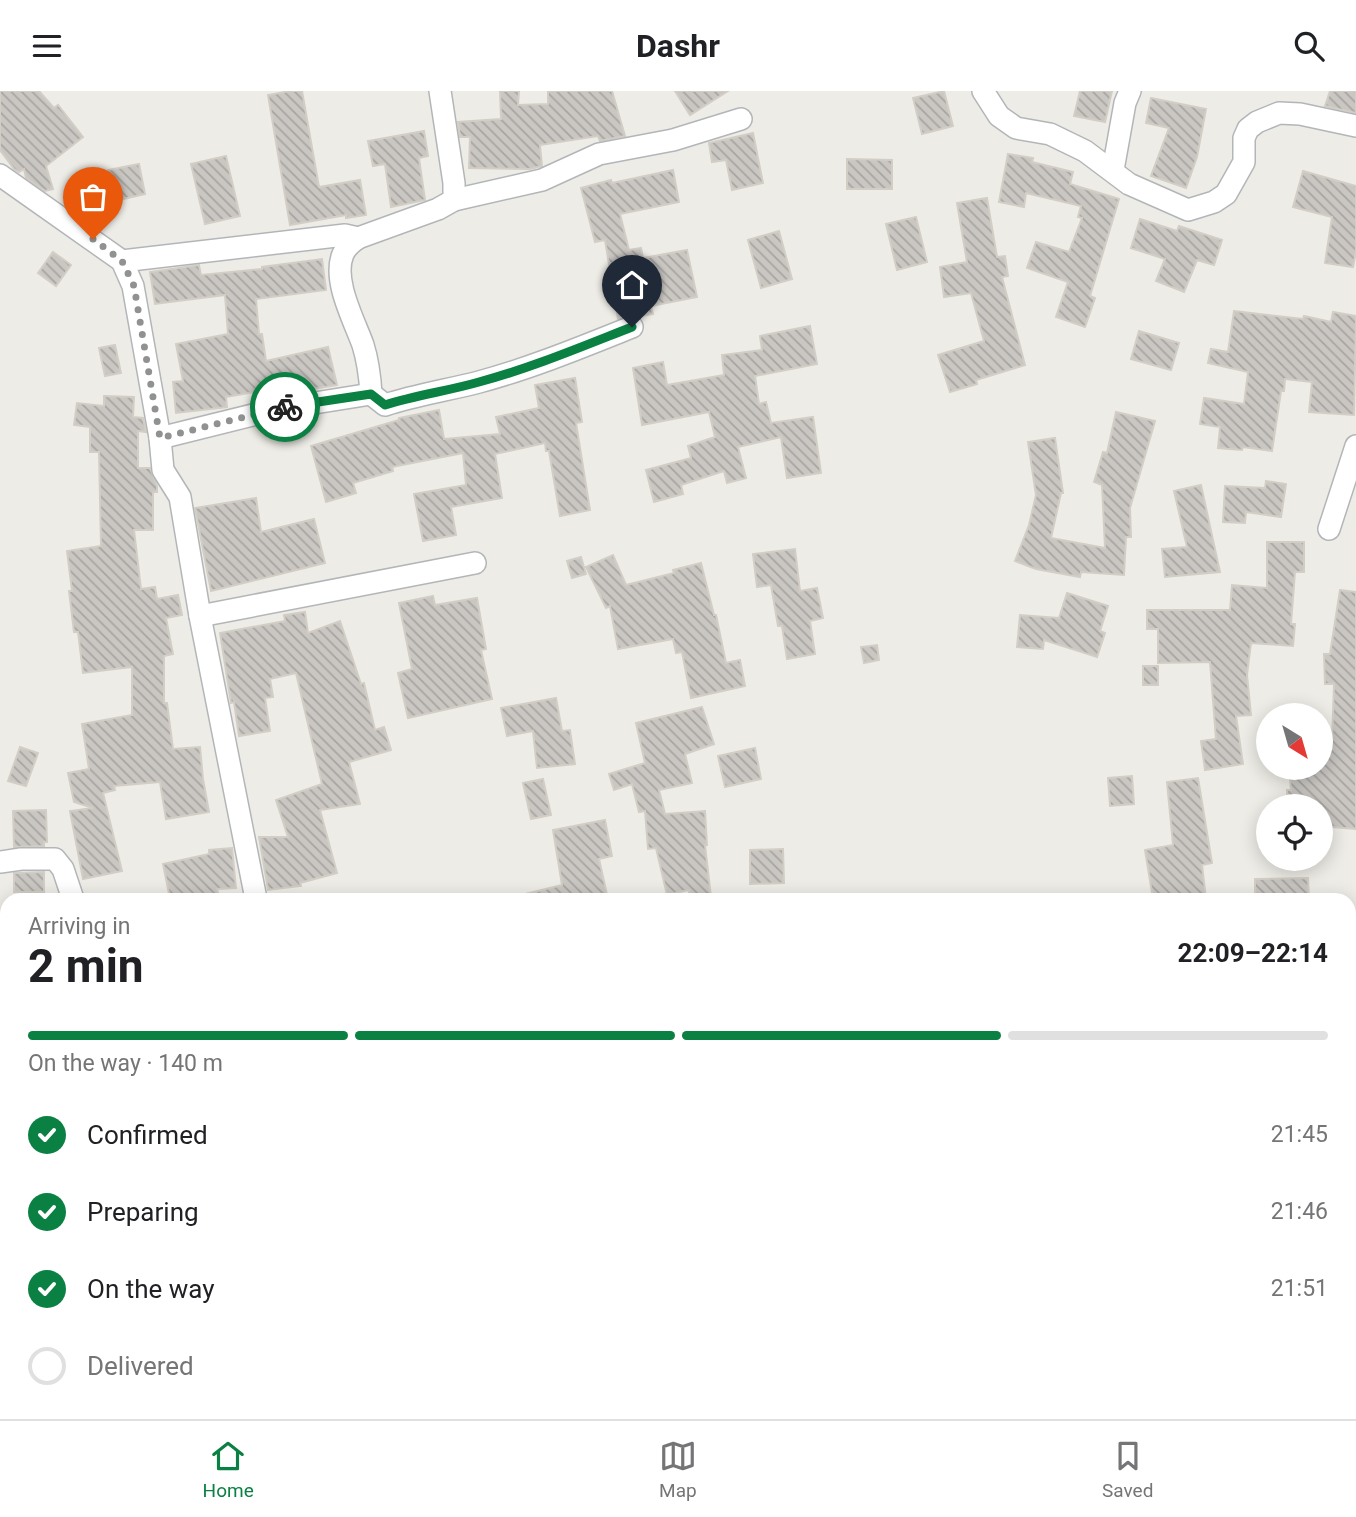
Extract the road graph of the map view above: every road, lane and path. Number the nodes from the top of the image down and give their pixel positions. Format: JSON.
{"nodes":[{"id":1,"x":440,"y":91,"type":"edge"},
{"id":2,"x":983,"y":91,"type":"edge"},
{"id":3,"x":1130,"y":91,"type":"edge"},
{"id":4,"x":741,"y":119,"type":"dead end"},
{"id":5,"x":1356,"y":126,"type":"edge"},
{"id":6,"x":1113,"y":170,"type":"junction"},
{"id":7,"x":0,"y":175,"type":"edge"},
{"id":8,"x":454,"y":200,"type":"junction"},
{"id":9,"x":358,"y":238,"type":"junction"},
{"id":10,"x":122,"y":261,"type":"junction"},
{"id":11,"x":632,"y":327,"type":"dead end"},
{"id":12,"x":371,"y":394,"type":"junction"},
{"id":13,"x":160,"y":438,"type":"junction"},
{"id":14,"x":1356,"y":446,"type":"edge"},
{"id":15,"x":1329,"y":529,"type":"dead end"},
{"id":16,"x":475,"y":563,"type":"dead end"},
{"id":17,"x":200,"y":616,"type":"junction"},
{"id":18,"x":0,"y":862,"type":"edge"},
{"id":19,"x":71,"y":893,"type":"edge"},
{"id":20,"x":255,"y":893,"type":"edge"}],
"edges":[{"from":1,"to":8,"type":"street"},
{"from":2,"to":6,"type":"street"},
{"from":3,"to":6,"type":"street"},
{"from":4,"to":8,"type":"street"},
{"from":5,"to":6,"type":"street"},
{"from":7,"to":10,"type":"street"},
{"from":8,"to":9,"type":"street"},
{"from":9,"to":10,"type":"street"},
{"from":9,"to":12,"type":"street"},
{"from":10,"to":13,"type":"street"},
{"from":11,"to":12,"type":"street"},
{"from":12,"to":13,"type":"street"},
{"from":13,"to":17,"type":"street"},
{"from":14,"to":15,"type":"street"},
{"from":16,"to":17,"type":"street"},
{"from":17,"to":20,"type":"street"},
{"from":18,"to":19,"type":"street"}]}
